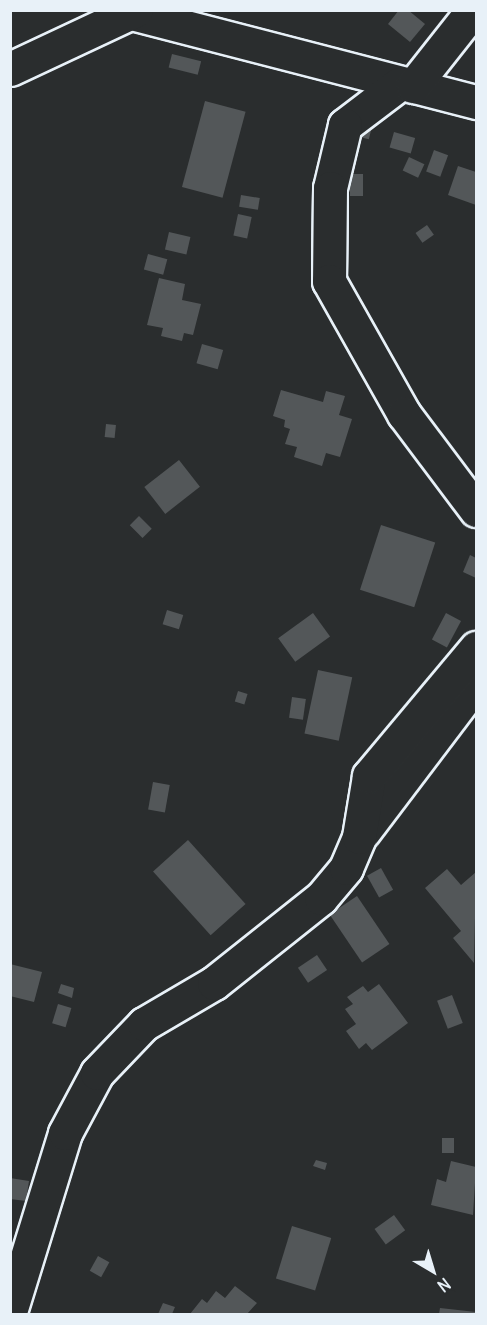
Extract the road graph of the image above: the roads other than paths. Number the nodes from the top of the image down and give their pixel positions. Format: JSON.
{"nodes":[{"id":1,"x":473,"y":10,"type":"edge"},
{"id":2,"x":130,"y":12,"type":"edge"},
{"id":3,"x":10,"y":69,"type":"edge"},
{"id":4,"x":406,"y":85,"type":"junction"},
{"id":5,"x":477,"y":102,"type":"edge"},
{"id":6,"x":477,"y":510,"type":"edge"},
{"id":7,"x":477,"y":648,"type":"edge"},
{"id":8,"x":477,"y":683,"type":"edge"},
{"id":9,"x":359,"y":837,"type":"junction"},
{"id":10,"x":10,"y":1312,"type":"edge"}],
"edges":[{"from":1,"to":4,"type":"street"},
{"from":2,"to":3,"type":"street"},
{"from":2,"to":4,"type":"street"},
{"from":4,"to":5,"type":"street"},
{"from":4,"to":6,"type":"street"},
{"from":7,"to":9,"type":"street"},
{"from":8,"to":9,"type":"street"},
{"from":9,"to":10,"type":"street"}]}
